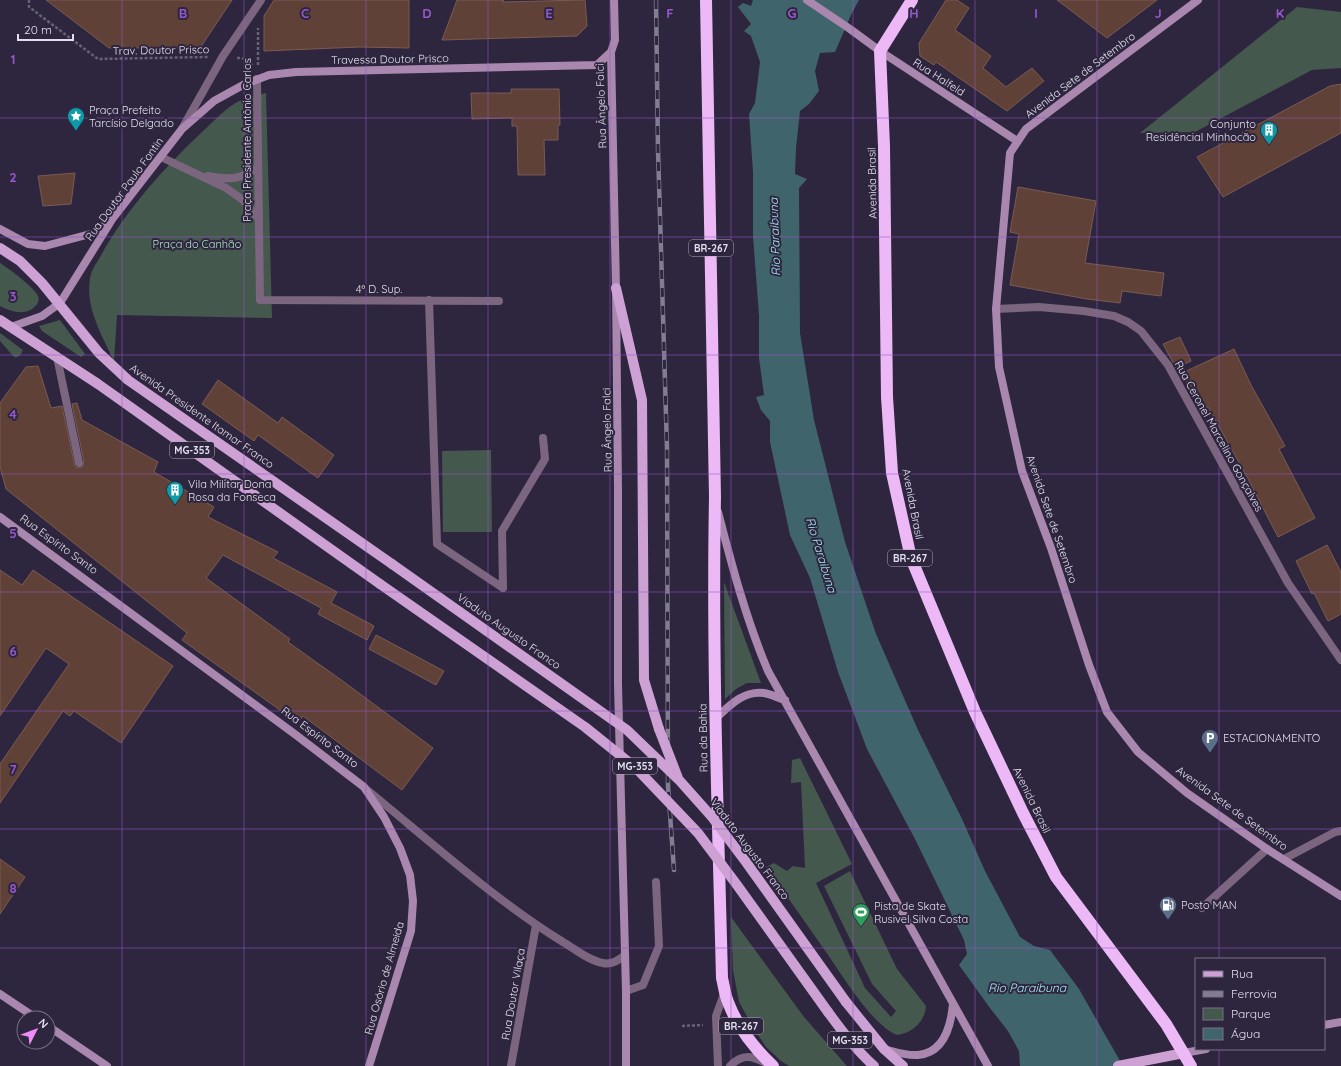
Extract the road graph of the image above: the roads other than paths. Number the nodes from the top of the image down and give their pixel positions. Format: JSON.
{"nodes":[{"id":1,"x":614,"y":0,"type":"edge"},
{"id":2,"x":706,"y":0,"type":"edge"},
{"id":3,"x":806,"y":0,"type":"edge"},
{"id":4,"x":912,"y":0,"type":"edge"},
{"id":5,"x":1198,"y":0,"type":"edge"},
{"id":6,"x":260,"y":2,"type":"edge"},
{"id":7,"x":880,"y":51,"type":"junction"},
{"id":8,"x":611,"y":52,"type":"junction"},
{"id":9,"x":257,"y":79,"type":"junction"},
{"id":10,"x":182,"y":130,"type":"junction"},
{"id":11,"x":1017,"y":141,"type":"junction"},
{"id":12,"x":161,"y":157,"type":"junction"},
{"id":13,"x":257,"y":168,"type":"junction"},
{"id":14,"x":198,"y":174,"type":"junction"},
{"id":15,"x":113,"y":218,"type":"junction"},
{"id":16,"x":259,"y":218,"type":"junction"},
{"id":17,"x":0,"y":229,"type":"edge"},
{"id":18,"x":0,"y":248,"type":"edge"},
{"id":19,"x":616,"y":288,"type":"junction"},
{"id":20,"x":260,"y":300,"type":"joint"},
{"id":21,"x":429,"y":300,"type":"junction"},
{"id":22,"x":499,"y":301,"type":"dead end"},
{"id":23,"x":60,"y":303,"type":"junction"},
{"id":24,"x":996,"y":309,"type":"junction"},
{"id":25,"x":0,"y":320,"type":"edge"},
{"id":26,"x":11,"y":327,"type":"junction"},
{"id":27,"x":57,"y":357,"type":"junction"},
{"id":28,"x":543,"y":438,"type":"dead end"},
{"id":29,"x":78,"y":463,"type":"dead end"},
{"id":30,"x":715,"y":497,"type":"junction"},
{"id":31,"x":0,"y":517,"type":"edge"},
{"id":32,"x":392,"y":564,"type":"joint"},
{"id":33,"x":1341,"y":660,"type":"edge"},
{"id":34,"x":785,"y":700,"type":"junction"},
{"id":35,"x":715,"y":719,"type":"junction"},
{"id":36,"x":680,"y":781,"type":"junction"},
{"id":37,"x":364,"y":787,"type":"junction"},
{"id":38,"x":1341,"y":831,"type":"edge"},
{"id":39,"x":1267,"y":848,"type":"junction"},
{"id":40,"x":1284,"y":859,"type":"junction"},
{"id":41,"x":656,"y":882,"type":"dead end"},
{"id":42,"x":1341,"y":896,"type":"edge"},
{"id":43,"x":1202,"y":908,"type":"dead end"},
{"id":44,"x":536,"y":925,"type":"junction"},
{"id":45,"x":625,"y":955,"type":"junction"},
{"id":46,"x":725,"y":990,"type":"junction"},
{"id":47,"x":626,"y":991,"type":"junction"},
{"id":48,"x":0,"y":994,"type":"edge"},
{"id":49,"x":953,"y":1004,"type":"junction"},
{"id":50,"x":24,"y":1010,"type":"edge"},
{"id":51,"x":1341,"y":1022,"type":"edge"},
{"id":52,"x":1325,"y":1025,"type":"edge"},
{"id":53,"x":56,"y":1031,"type":"edge"},
{"id":54,"x":884,"y":1049,"type":"junction"},
{"id":55,"x":1200,"y":1050,"type":"edge"},
{"id":56,"x":1184,"y":1053,"type":"junction"},
{"id":57,"x":107,"y":1066,"type":"edge"},
{"id":58,"x":369,"y":1066,"type":"edge"},
{"id":59,"x":511,"y":1066,"type":"edge"},
{"id":60,"x":626,"y":1066,"type":"edge"},
{"id":61,"x":718,"y":1066,"type":"edge"},
{"id":62,"x":730,"y":1066,"type":"edge"},
{"id":63,"x":772,"y":1066,"type":"edge"},
{"id":64,"x":874,"y":1066,"type":"edge"},
{"id":65,"x":903,"y":1066,"type":"edge"},
{"id":66,"x":988,"y":1066,"type":"edge"},
{"id":67,"x":1118,"y":1066,"type":"edge"},
{"id":68,"x":1191,"y":1066,"type":"edge"}],
"edges":[{"from":1,"to":8,"type":"main road","name":"Rua Ângelo Falci"},
{"from":2,"to":30,"type":"highway","number":"BR-267"},
{"from":3,"to":7,"type":"main road","name":"Rua Halfeld"},
{"from":4,"to":7,"type":"highway"},
{"from":5,"to":11,"type":"main road","name":"Avenida Sete de Setembro"},
{"from":6,"to":10,"type":"street","name":"Rua Doutor Paulo Fontin"},
{"from":7,"to":11,"type":"main road","name":"Rua Halfeld"},
{"from":7,"to":56,"type":"highway","name":"Avenida Brasil","number":"BR-267"},
{"from":8,"to":9,"type":"main road","name":"Travessa Doutor Prisco"},
{"from":8,"to":19,"type":"main road","name":"Rua Ângelo Falci"},
{"from":9,"to":10,"type":"main road","name":"Travessa Doutor Prisco"},
{"from":9,"to":13,"type":"street","name":"Praça Presidente Antônio Carlos"},
{"from":10,"to":12,"type":"main road","name":"Rua Doutor Paulo Fontin"},
{"from":11,"to":24,"type":"main road","name":"Avenida Sete de Setembro"},
{"from":12,"to":14,"type":"street"},
{"from":12,"to":15,"type":"main road","name":"Rua Doutor Paulo Fontin"},
{"from":13,"to":14,"type":"street"},
{"from":13,"to":16,"type":"street","name":"Praça Presidente Antônio Carlos"},
{"from":14,"to":16,"type":"street"},
{"from":15,"to":17,"type":"main road"},
{"from":15,"to":23,"type":"main road","name":"Rua Doutor Paulo Fontin"},
{"from":16,"to":20,"type":"street","name":"Praça Presidente Antônio Carlos"},
{"from":18,"to":23,"type":"main road","name":"Avenida Presidente Itamar Franco"},
{"from":19,"to":36,"type":"main road","bridge":true},
{"from":19,"to":45,"type":"main road","name":"Rua Ângelo Falci"},
{"from":20,"to":21,"type":"street","name":"4º D. Sup."},
{"from":21,"to":22,"type":"street","name":"4º D. Sup."},
{"from":21,"to":28,"type":"street"},
{"from":23,"to":26,"type":"main road","name":"Rua Doutor Paulo Fontin"},
{"from":23,"to":32,"type":"main road","name":"Avenida Presidente Itamar Franco"},
{"from":24,"to":33,"type":"street","name":"Rua Ceronel Marcelino Gonçalves"},
{"from":24,"to":39,"type":"main road","name":"Avenida Sete de Setembro"},
{"from":25,"to":26,"type":"main road","number":"MG-353"},
{"from":26,"to":27,"type":"main road","number":"MG-353"},
{"from":27,"to":29,"type":"street"},
{"from":27,"to":64,"type":"main road","number":"MG-353","bridge":true},
{"from":30,"to":34,"type":"main road"},
{"from":30,"to":35,"type":"highway","name":"Rua da Bahia","number":"BR-267"},
{"from":31,"to":37,"type":"main road","name":"Rua Espírito Santo"},
{"from":32,"to":36,"type":"main road","name":"Viaduto Augusto Franco","bridge":true},
{"from":34,"to":35,"type":"main road"},
{"from":34,"to":49,"type":"main road"},
{"from":35,"to":46,"type":"highway","name":"Rua da Bahia","number":"BR-267"},
{"from":36,"to":54,"type":"main road","name":"Viaduto Augusto Franco","bridge":true},
{"from":37,"to":44,"type":"street","name":"Rua Espírito Santo"},
{"from":37,"to":58,"type":"main road","name":"Rua Osório de Almeida"},
{"from":38,"to":40,"type":"street"},
{"from":39,"to":40,"type":"main road","name":"Avenida Sete de Setembro"},
{"from":39,"to":43,"type":"street"},
{"from":40,"to":42,"type":"main road","name":"Avenida Sete de Setembro"},
{"from":41,"to":47,"type":"street"},
{"from":44,"to":45,"type":"street","name":"Rua Espírito Santo"},
{"from":44,"to":59,"type":"street","name":"Rua Doutor Vilaça"},
{"from":45,"to":47,"type":"main road"},
{"from":46,"to":61,"type":"street"},
{"from":46,"to":63,"type":"highway","number":"BR-267"},
{"from":47,"to":60,"type":"main road"},
{"from":48,"to":50,"type":"main road"},
{"from":49,"to":54,"type":"main road"},
{"from":49,"to":66,"type":"main road"},
{"from":51,"to":52,"type":"main road"},
{"from":53,"to":57,"type":"main road"},
{"from":54,"to":65,"type":"main road","name":"Viaduto Augusto Franco"},
{"from":55,"to":56,"type":"main road"},
{"from":56,"to":67,"type":"main road"},
{"from":56,"to":68,"type":"highway","name":"Avenida Brasil","number":"BR-267"},
{"from":62,"to":63,"type":"street"}]}
